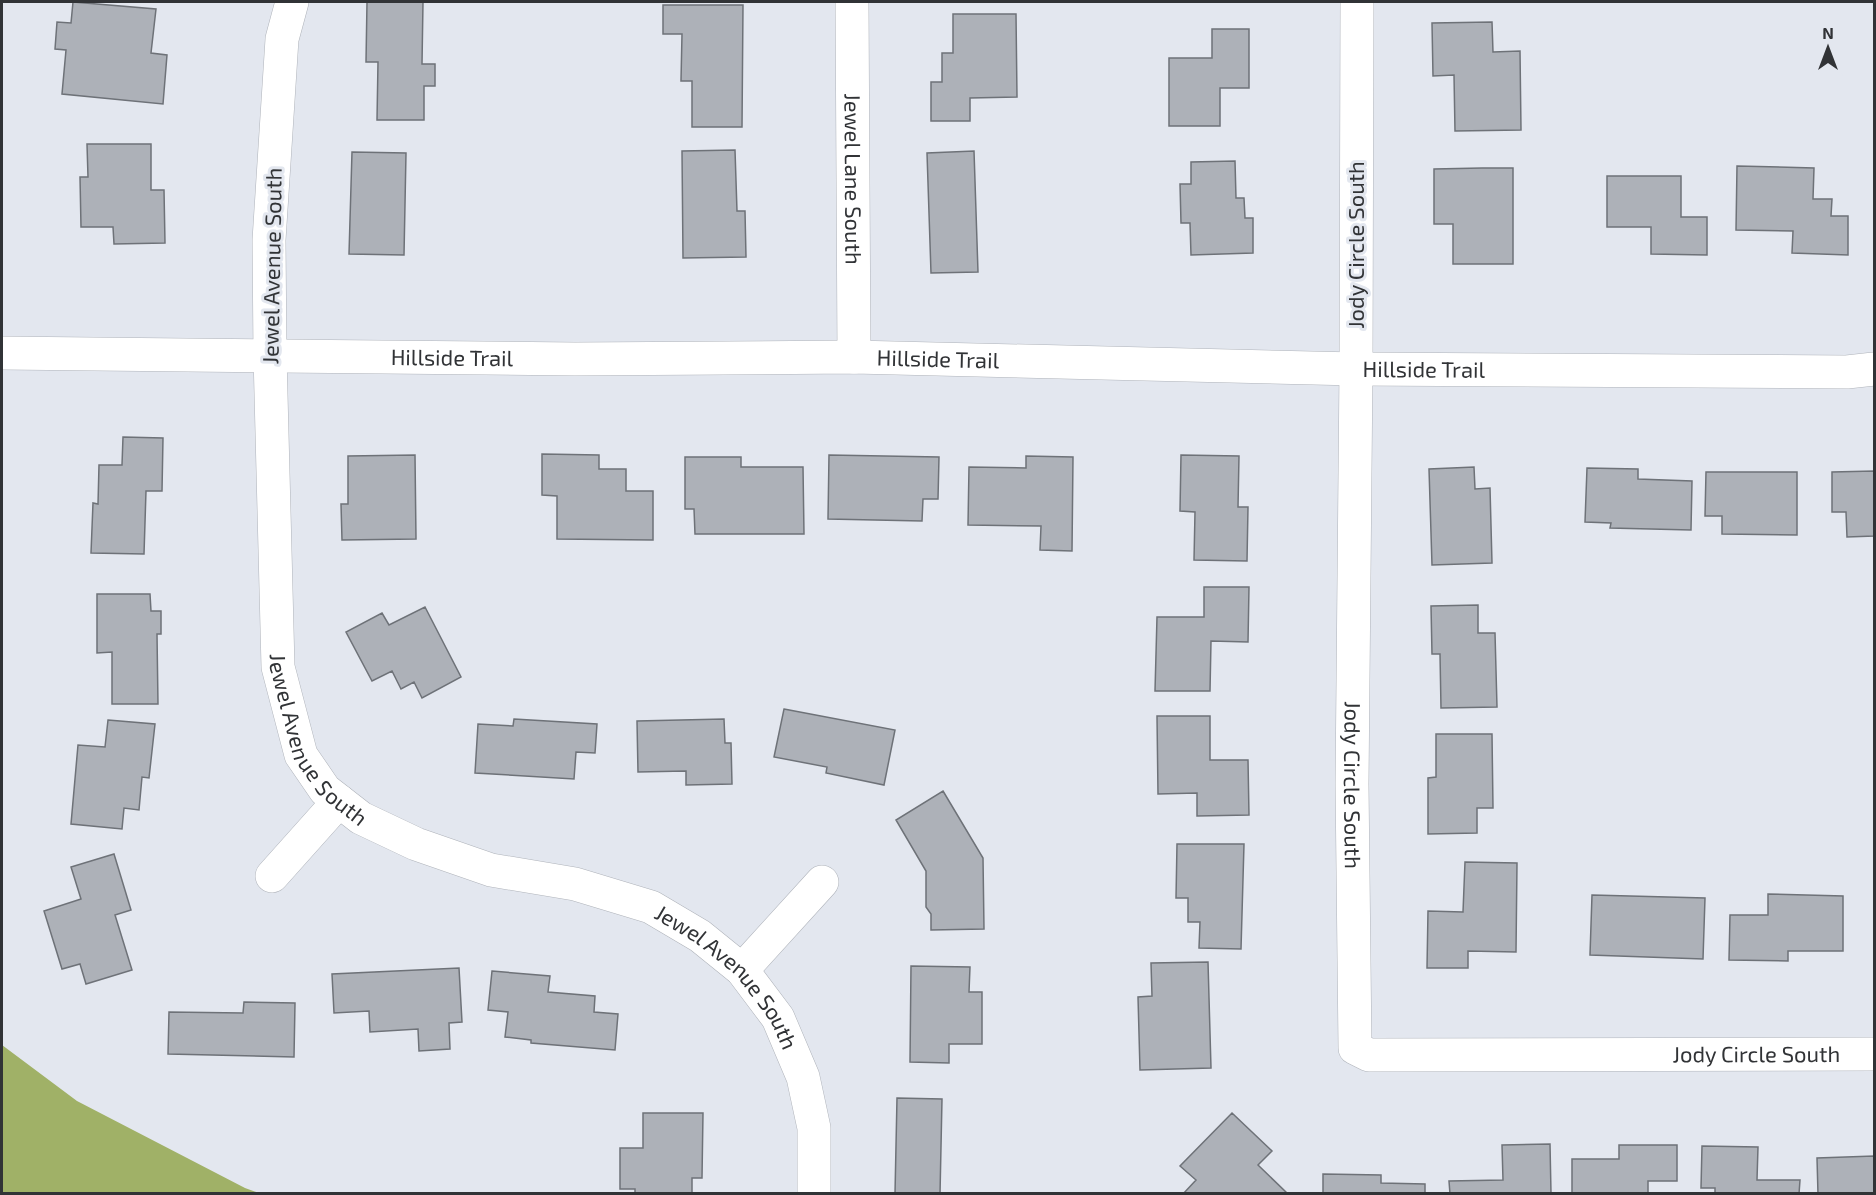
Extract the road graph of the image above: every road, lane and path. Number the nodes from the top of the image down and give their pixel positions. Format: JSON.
{"nodes":[{"id":1,"x":292,"y":2,"type":"edge"},
{"id":2,"x":852,"y":2,"type":"edge"},
{"id":3,"x":1357,"y":2,"type":"edge"},
{"id":4,"x":2,"y":353,"type":"edge"},
{"id":5,"x":270,"y":355,"type":"junction"},
{"id":6,"x":854,"y":357,"type":"junction"},
{"id":7,"x":1356,"y":369,"type":"junction"},
{"id":8,"x":1875,"y":369,"type":"edge"},
{"id":9,"x":339,"y":801,"type":"junction"},
{"id":10,"x":272,"y":876,"type":"dead end"},
{"id":11,"x":822,"y":882,"type":"dead end"},
{"id":12,"x":742,"y":970,"type":"junction"},
{"id":13,"x":1875,"y":1054,"type":"edge"},
{"id":14,"x":814,"y":1194,"type":"edge"}],
"edges":[{"from":1,"to":5,"type":"street","name":"Jewel Avenue South"},
{"from":2,"to":6,"type":"street","name":"Jewel Lane South"},
{"from":3,"to":7,"type":"street","name":"Jody Circle South"},
{"from":4,"to":5,"type":"street","name":"Hillside Trail"},
{"from":5,"to":6,"type":"street","name":"Hillside Trail"},
{"from":5,"to":9,"type":"street","name":"Jewel Avenue South"},
{"from":6,"to":7,"type":"street","name":"Hillside Trail"},
{"from":7,"to":8,"type":"street","name":"Hillside Trail"},
{"from":7,"to":13,"type":"street","name":"Jody Circle South"},
{"from":9,"to":10,"type":"street"},
{"from":9,"to":12,"type":"street","name":"Jewel Avenue South"},
{"from":11,"to":12,"type":"street"},
{"from":12,"to":14,"type":"street","name":"Jewel Avenue South"}]}
